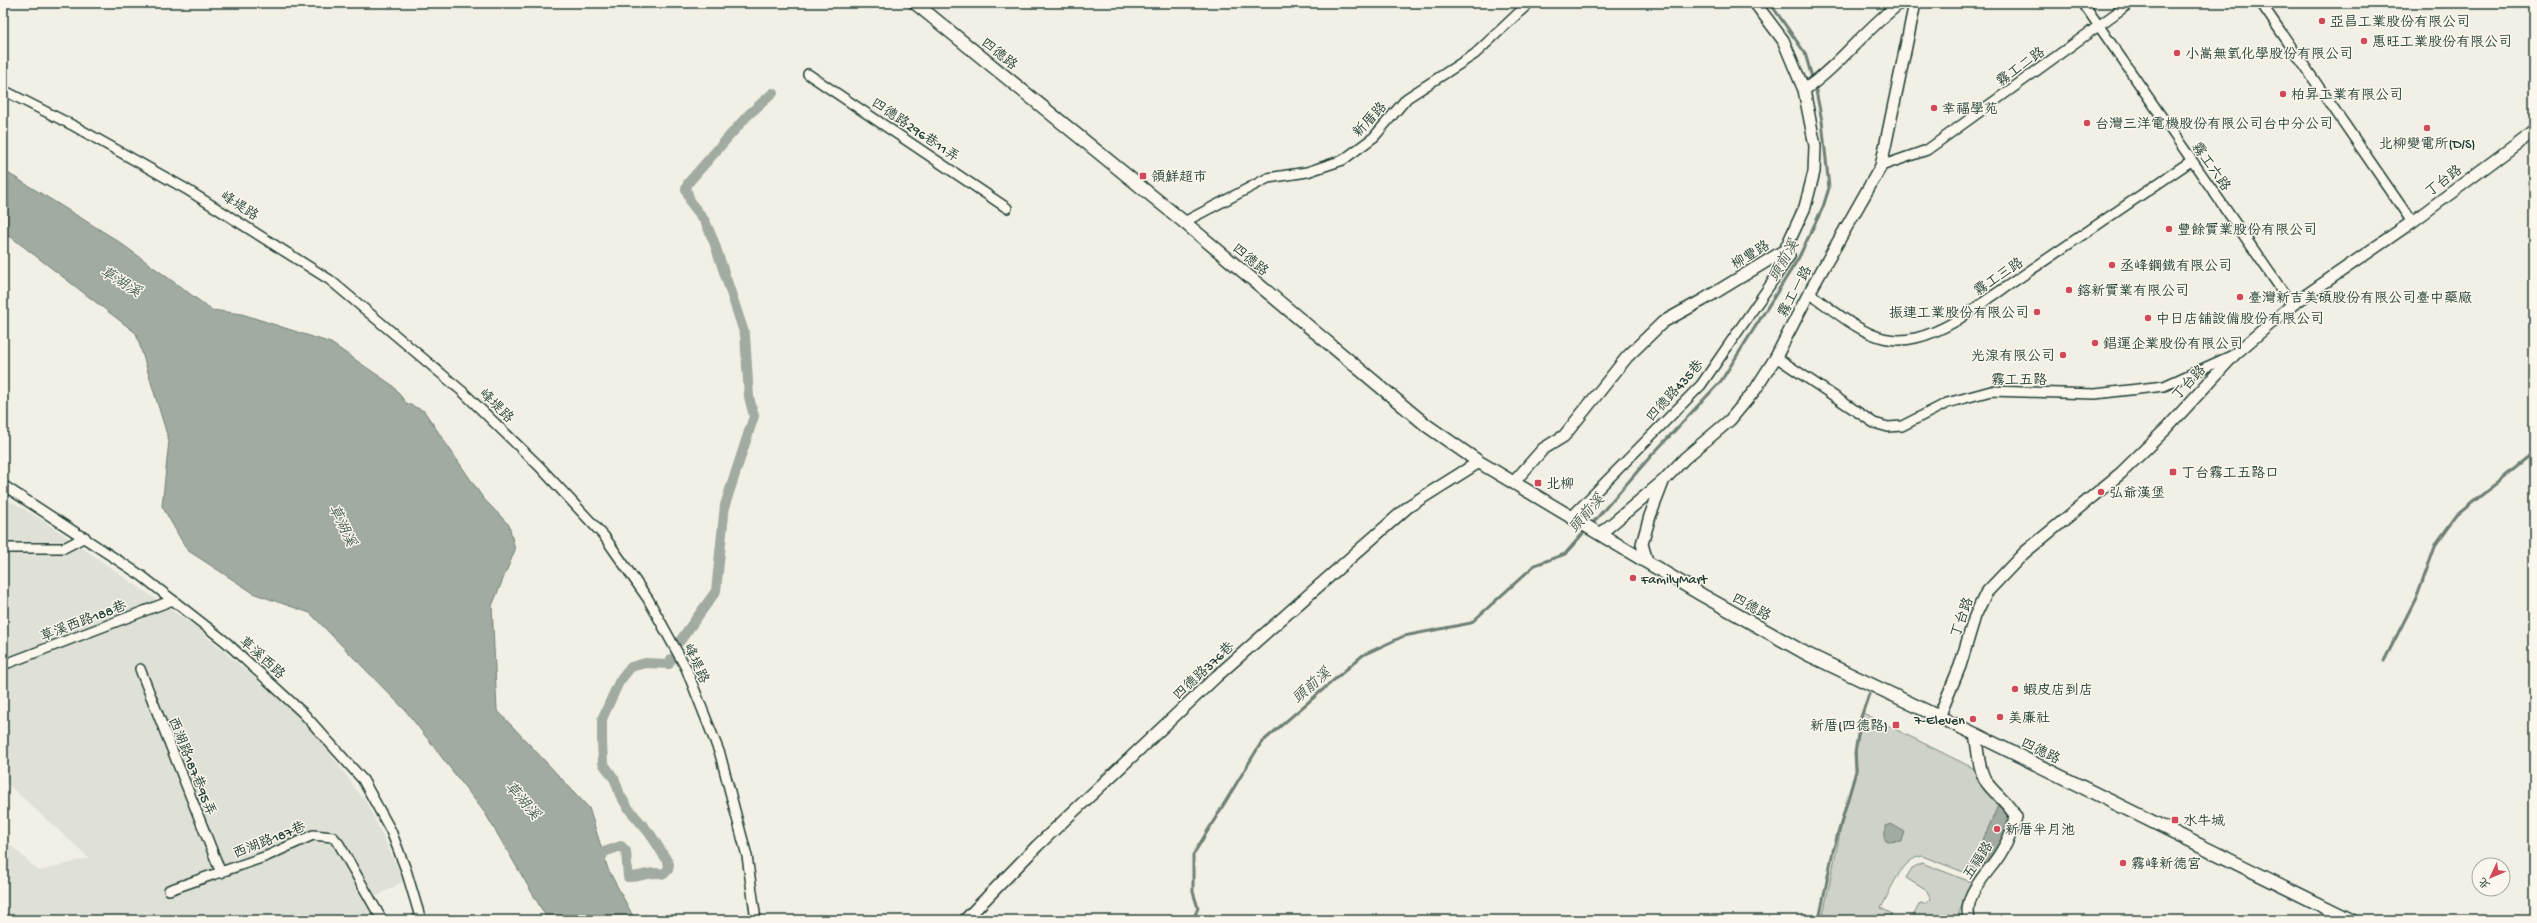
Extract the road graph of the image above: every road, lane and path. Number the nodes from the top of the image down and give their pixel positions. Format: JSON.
{"nodes":[{"id":1,"x":914,"y":3,"type":"edge"},
{"id":2,"x":1529,"y":3,"type":"edge"},
{"id":3,"x":1755,"y":3,"type":"edge"},
{"id":4,"x":1900,"y":3,"type":"edge"},
{"id":5,"x":1915,"y":3,"type":"edge"},
{"id":6,"x":2083,"y":3,"type":"edge"},
{"id":7,"x":2130,"y":3,"type":"edge"},
{"id":8,"x":2261,"y":3,"type":"edge"},
{"id":9,"x":2099,"y":26,"type":"junction"},
{"id":10,"x":808,"y":74,"type":"dead end"},
{"id":11,"x":3,"y":90,"type":"edge"},
{"id":12,"x":1804,"y":90,"type":"junction"},
{"id":13,"x":2534,"y":131,"type":"edge"},
{"id":14,"x":2191,"y":161,"type":"junction"},
{"id":15,"x":1882,"y":166,"type":"junction"},
{"id":16,"x":1007,"y":208,"type":"dead end"},
{"id":17,"x":1184,"y":222,"type":"junction"},
{"id":18,"x":2412,"y":222,"type":"junction"},
{"id":19,"x":1785,"y":250,"type":"junction"},
{"id":20,"x":1809,"y":293,"type":"junction"},
{"id":21,"x":2292,"y":305,"type":"junction"},
{"id":22,"x":2235,"y":354,"type":"junction"},
{"id":23,"x":1776,"y":357,"type":"junction"},
{"id":24,"x":1479,"y":462,"type":"junction"},
{"id":25,"x":1663,"y":481,"type":"junction"},
{"id":26,"x":1514,"y":482,"type":"junction"},
{"id":27,"x":3,"y":484,"type":"edge"},
{"id":28,"x":1576,"y":518,"type":"junction"},
{"id":29,"x":1597,"y":532,"type":"junction"},
{"id":30,"x":85,"y":537,"type":"junction"},
{"id":31,"x":3,"y":548,"type":"edge"},
{"id":32,"x":1648,"y":561,"type":"junction"},
{"id":33,"x":172,"y":600,"type":"junction"},
{"id":34,"x":3,"y":665,"type":"edge"},
{"id":35,"x":140,"y":669,"type":"dead end"},
{"id":36,"x":1939,"y":717,"type":"junction"},
{"id":37,"x":1975,"y":734,"type":"junction"},
{"id":38,"x":221,"y":873,"type":"junction"},
{"id":39,"x":169,"y":890,"type":"dead end"},
{"id":40,"x":382,"y":920,"type":"edge"},
{"id":41,"x":421,"y":920,"type":"edge"},
{"id":42,"x":756,"y":920,"type":"edge"},
{"id":43,"x":965,"y":920,"type":"edge"},
{"id":44,"x":1970,"y":920,"type":"edge"},
{"id":45,"x":2351,"y":920,"type":"edge"}],
"edges":[{"from":1,"to":17,"type":"main road","name":"四德路"},
{"from":2,"to":17,"type":"street","name":"新厝路"},
{"from":3,"to":12,"type":"street","name":"柳豐路"},
{"from":4,"to":12,"type":"street"},
{"from":5,"to":15,"type":"street","name":"霧工一路"},
{"from":6,"to":9,"type":"street","name":"霧工六路"},
{"from":7,"to":9,"type":"street","name":"霧工二路"},
{"from":8,"to":18,"type":"street"},
{"from":9,"to":14,"type":"street","name":"霧工六路"},
{"from":9,"to":15,"type":"street","name":"霧工二路"},
{"from":10,"to":16,"type":"street","name":"四德路296巷11弄"},
{"from":11,"to":42,"type":"street","name":"峰堤路"},
{"from":12,"to":19,"type":"street","name":"柳豐路"},
{"from":13,"to":18,"type":"street","name":"丁台路"},
{"from":14,"to":20,"type":"street","name":"霧工三路"},
{"from":14,"to":21,"type":"street","name":"霧工六路"},
{"from":15,"to":20,"type":"street","name":"霧工一路"},
{"from":17,"to":24,"type":"main road","name":"四德路"},
{"from":18,"to":21,"type":"street","name":"丁台路"},
{"from":19,"to":26,"type":"street","name":"柳豐路"},
{"from":19,"to":28,"type":"street","name":"四德路435巷"},
{"from":20,"to":23,"type":"street","name":"霧工一路"},
{"from":21,"to":22,"type":"street","name":"丁台路"},
{"from":22,"to":23,"type":"street","name":"霧工五路"},
{"from":22,"to":36,"type":"street","name":"丁台路"},
{"from":23,"to":25,"type":"street","name":"霧工一路"},
{"from":24,"to":26,"type":"main road","name":"四德路"},
{"from":24,"to":43,"type":"street","name":"四德路376巷"},
{"from":25,"to":29,"type":"street","name":"霧工一路"},
{"from":25,"to":32,"type":"street"},
{"from":26,"to":28,"type":"main road","name":"四德路"},
{"from":27,"to":30,"type":"street","name":"草溪西路"},
{"from":28,"to":29,"type":"main road","name":"四德路"},
{"from":29,"to":32,"type":"main road","name":"四德路"},
{"from":30,"to":31,"type":"street"},
{"from":30,"to":33,"type":"street","name":"草溪西路"},
{"from":32,"to":36,"type":"main road","name":"四德路"},
{"from":33,"to":34,"type":"street","name":"草溪西路188巷"},
{"from":33,"to":41,"type":"street","name":"草溪西路"},
{"from":35,"to":38,"type":"street","name":"西湖路187巷95弄"},
{"from":36,"to":37,"type":"main road","name":"四德路"},
{"from":37,"to":44,"type":"street","name":"五福路"},
{"from":37,"to":45,"type":"main road","name":"四德路"},
{"from":38,"to":39,"type":"street","name":"西湖路187巷"},
{"from":38,"to":40,"type":"street","name":"西湖路187巷"}]}
